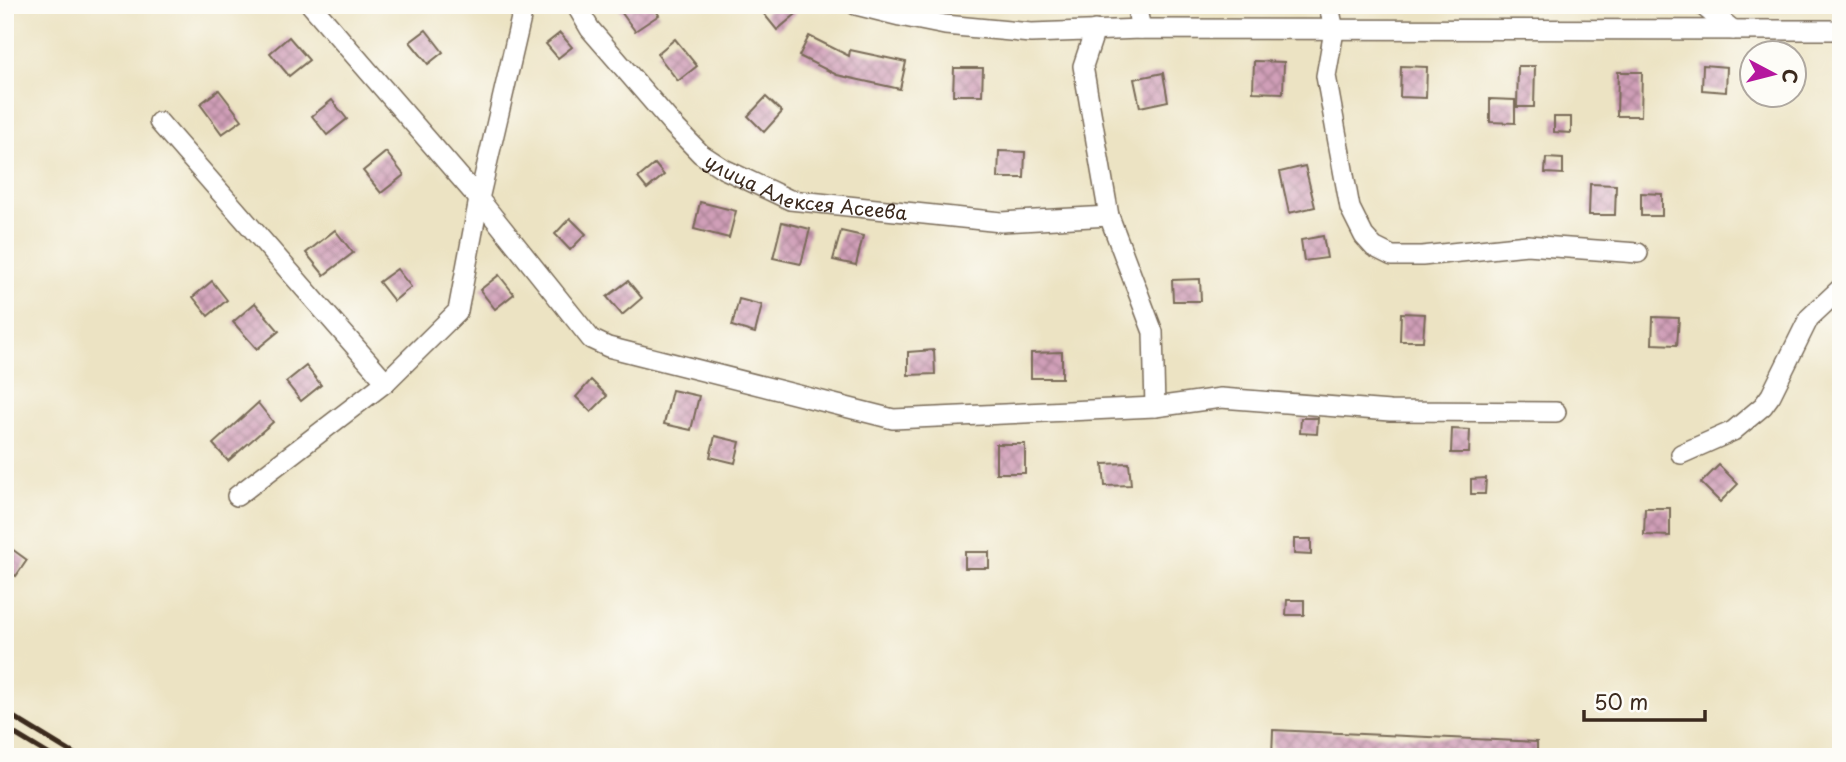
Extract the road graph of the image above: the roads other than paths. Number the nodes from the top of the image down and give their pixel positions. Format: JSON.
{"nodes":[{"id":1,"x":311,"y":5,"type":"edge"},
{"id":2,"x":524,"y":5,"type":"edge"},
{"id":3,"x":576,"y":5,"type":"edge"},
{"id":4,"x":856,"y":5,"type":"edge"},
{"id":5,"x":940,"y":5,"type":"edge"},
{"id":6,"x":1136,"y":5,"type":"edge"},
{"id":7,"x":1329,"y":5,"type":"edge"},
{"id":8,"x":1703,"y":5,"type":"edge"},
{"id":9,"x":945,"y":25,"type":"junction"},
{"id":10,"x":1141,"y":29,"type":"junction"},
{"id":11,"x":1095,"y":30,"type":"junction"},
{"id":12,"x":1733,"y":30,"type":"junction"},
{"id":13,"x":1841,"y":30,"type":"edge"},
{"id":14,"x":1334,"y":31,"type":"junction"},
{"id":15,"x":159,"y":122,"type":"dead end"},
{"id":16,"x":479,"y":199,"type":"junction"},
{"id":17,"x":1109,"y":216,"type":"junction"},
{"id":18,"x":1638,"y":253,"type":"dead end"},
{"id":19,"x":1841,"y":288,"type":"edge"},
{"id":20,"x":386,"y":382,"type":"junction"},
{"id":21,"x":1155,"y":407,"type":"junction"},
{"id":22,"x":1556,"y":411,"type":"dead end"},
{"id":23,"x":1681,"y":454,"type":"dead end"},
{"id":24,"x":237,"y":496,"type":"dead end"}],
"edges":[{"from":1,"to":16,"type":"street"},
{"from":2,"to":16,"type":"street"},
{"from":3,"to":17,"type":"street","name":"улица Алексея Асеева"},
{"from":4,"to":9,"type":"street"},
{"from":5,"to":9,"type":"street"},
{"from":6,"to":10,"type":"street"},
{"from":7,"to":14,"type":"street"},
{"from":8,"to":12,"type":"street"},
{"from":9,"to":11,"type":"street"},
{"from":10,"to":11,"type":"street"},
{"from":10,"to":14,"type":"street"},
{"from":11,"to":17,"type":"street"},
{"from":12,"to":13,"type":"street"},
{"from":12,"to":14,"type":"street"},
{"from":14,"to":18,"type":"street"},
{"from":15,"to":20,"type":"street"},
{"from":16,"to":20,"type":"street"},
{"from":16,"to":21,"type":"street"},
{"from":17,"to":21,"type":"street"},
{"from":19,"to":23,"type":"street"},
{"from":20,"to":24,"type":"street"},
{"from":21,"to":22,"type":"street"}]}
